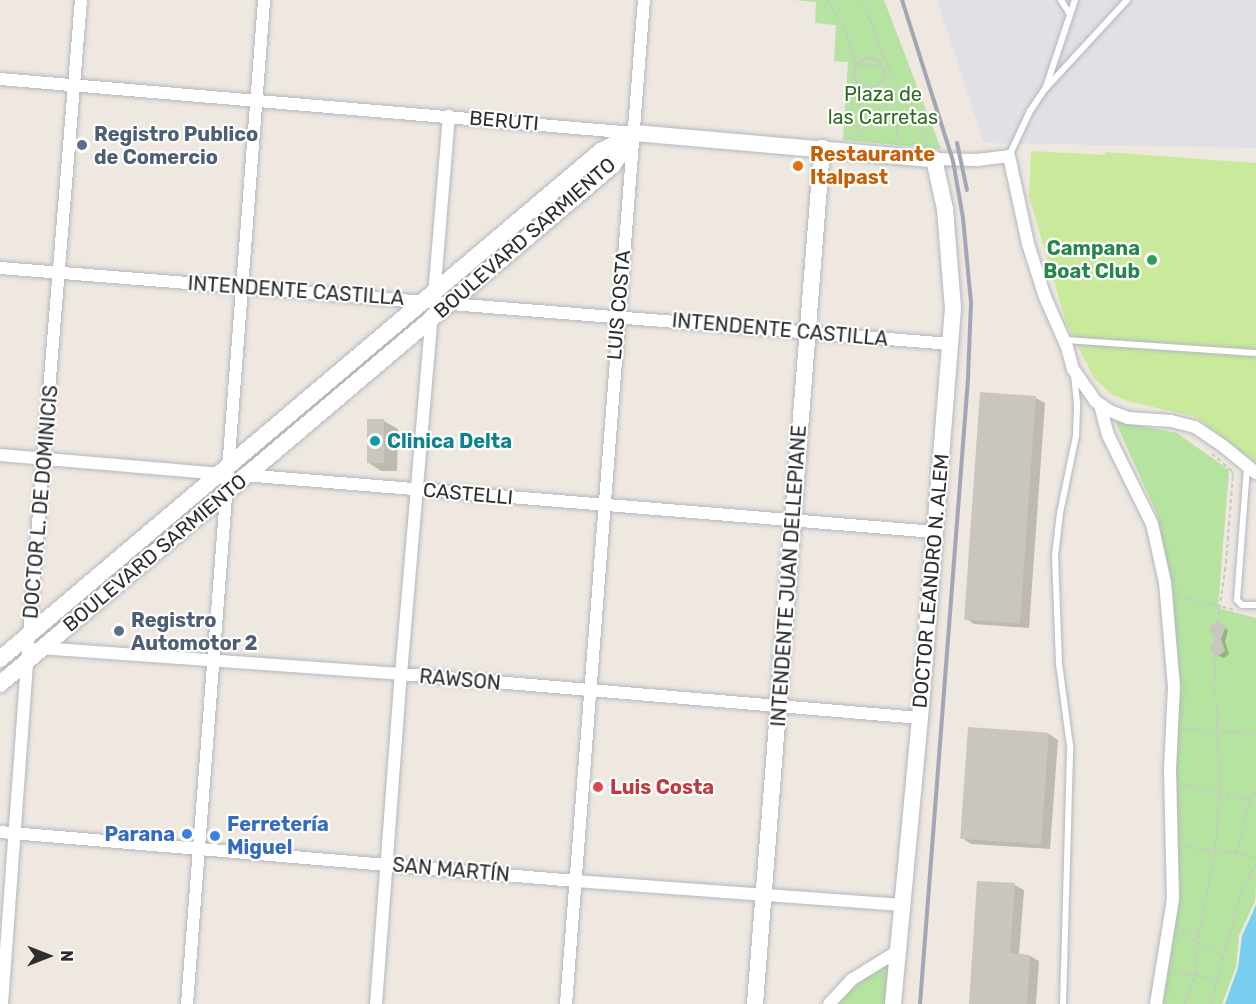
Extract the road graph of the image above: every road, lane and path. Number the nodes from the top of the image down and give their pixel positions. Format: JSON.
{"nodes":[{"id":1,"x":81,"y":0,"type":"edge"},
{"id":2,"x":264,"y":0,"type":"edge"},
{"id":3,"x":644,"y":0,"type":"edge"},
{"id":4,"x":827,"y":0,"type":"edge"},
{"id":5,"x":863,"y":0,"type":"edge"},
{"id":6,"x":1061,"y":0,"type":"edge"},
{"id":7,"x":1075,"y":0,"type":"edge"},
{"id":8,"x":1127,"y":0,"type":"edge"},
{"id":9,"x":1069,"y":13,"type":"junction"},
{"id":10,"x":857,"y":64,"type":"junction"},
{"id":11,"x":882,"y":66,"type":"junction"},
{"id":12,"x":854,"y":71,"type":"junction"},
{"id":13,"x":0,"y":79,"type":"edge"},
{"id":14,"x":75,"y":84,"type":"junction"},
{"id":15,"x":862,"y":86,"type":"junction"},
{"id":16,"x":867,"y":88,"type":"junction"},
{"id":17,"x":1046,"y":88,"type":"junction"},
{"id":18,"x":257,"y":100,"type":"junction"},
{"id":19,"x":890,"y":110,"type":"junction"},
{"id":20,"x":449,"y":116,"type":"junction"},
{"id":21,"x":634,"y":133,"type":"junction"},
{"id":22,"x":858,"y":134,"type":"junction"},
{"id":23,"x":822,"y":148,"type":"junction"},
{"id":24,"x":856,"y":152,"type":"junction"},
{"id":25,"x":894,"y":155,"type":"junction"},
{"id":26,"x":1009,"y":156,"type":"junction"},
{"id":27,"x":934,"y":159,"type":"junction"},
{"id":28,"x":0,"y":268,"type":"edge"},
{"id":29,"x":60,"y":273,"type":"junction"},
{"id":30,"x":242,"y":287,"type":"junction"},
{"id":31,"x":435,"y":303,"type":"junction"},
{"id":32,"x":618,"y":316,"type":"junction"},
{"id":33,"x":808,"y":332,"type":"junction"},
{"id":34,"x":1064,"y":340,"type":"junction"},
{"id":35,"x":951,"y":344,"type":"junction"},
{"id":36,"x":1256,"y":352,"type":"edge"},
{"id":37,"x":1073,"y":369,"type":"junction"},
{"id":38,"x":1100,"y":405,"type":"junction"},
{"id":39,"x":1210,"y":453,"type":"dead end"},
{"id":40,"x":0,"y":455,"type":"edge"},
{"id":41,"x":45,"y":459,"type":"junction"},
{"id":42,"x":1251,"y":470,"type":"edge"},
{"id":43,"x":225,"y":471,"type":"junction"},
{"id":44,"x":246,"y":476,"type":"junction"},
{"id":45,"x":417,"y":490,"type":"junction"},
{"id":46,"x":226,"y":492,"type":"junction"},
{"id":47,"x":603,"y":505,"type":"junction"},
{"id":48,"x":793,"y":520,"type":"junction"},
{"id":49,"x":935,"y":532,"type":"junction"},
{"id":50,"x":1166,"y":594,"type":"junction"},
{"id":51,"x":1256,"y":605,"type":"edge"},
{"id":52,"x":1221,"y":607,"type":"junction"},
{"id":53,"x":1244,"y":612,"type":"dead end"},
{"id":54,"x":23,"y":647,"type":"edge"},
{"id":55,"x":0,"y":659,"type":"edge"},
{"id":56,"x":213,"y":661,"type":"junction"},
{"id":57,"x":401,"y":674,"type":"junction"},
{"id":58,"x":0,"y":684,"type":"edge"},
{"id":59,"x":589,"y":692,"type":"junction"},
{"id":60,"x":778,"y":707,"type":"junction"},
{"id":61,"x":920,"y":718,"type":"junction"},
{"id":62,"x":1172,"y":728,"type":"junction"},
{"id":63,"x":1218,"y":731,"type":"junction"},
{"id":64,"x":1256,"y":734,"type":"edge"},
{"id":65,"x":1171,"y":781,"type":"junction"},
{"id":66,"x":1256,"y":789,"type":"edge"},
{"id":67,"x":1220,"y":792,"type":"junction"},
{"id":68,"x":1250,"y":801,"type":"junction"},
{"id":69,"x":1256,"y":802,"type":"edge"},
{"id":70,"x":0,"y":832,"type":"edge"},
{"id":71,"x":14,"y":834,"type":"junction"},
{"id":72,"x":1173,"y":846,"type":"junction"},
{"id":73,"x":199,"y":849,"type":"junction"},
{"id":74,"x":1215,"y":851,"type":"junction"},
{"id":75,"x":1237,"y":854,"type":"junction"},
{"id":76,"x":1256,"y":859,"type":"edge"},
{"id":77,"x":387,"y":865,"type":"junction"},
{"id":78,"x":1256,"y":865,"type":"edge"},
{"id":79,"x":575,"y":881,"type":"junction"},
{"id":80,"x":764,"y":895,"type":"junction"},
{"id":81,"x":903,"y":905,"type":"junction"},
{"id":82,"x":1169,"y":923,"type":"junction"},
{"id":83,"x":1198,"y":942,"type":"junction"},
{"id":84,"x":898,"y":951,"type":"junction"},
{"id":85,"x":1223,"y":957,"type":"junction"},
{"id":86,"x":1162,"y":970,"type":"junction"},
{"id":87,"x":1195,"y":975,"type":"junction"},
{"id":88,"x":1218,"y":979,"type":"junction"},
{"id":89,"x":2,"y":1004,"type":"edge"},
{"id":90,"x":187,"y":1004,"type":"edge"},
{"id":91,"x":376,"y":1004,"type":"edge"},
{"id":92,"x":566,"y":1004,"type":"edge"},
{"id":93,"x":755,"y":1004,"type":"edge"},
{"id":94,"x":829,"y":1004,"type":"edge"},
{"id":95,"x":893,"y":1004,"type":"edge"},
{"id":96,"x":1063,"y":1004,"type":"edge"},
{"id":97,"x":1156,"y":1004,"type":"edge"},
{"id":98,"x":1185,"y":1004,"type":"edge"},
{"id":99,"x":1211,"y":1004,"type":"edge"}],
"edges":[{"from":1,"to":14,"type":"street","name":"DOCTOR L. DE DOMINICIS"},
{"from":2,"to":18,"type":"street"},
{"from":3,"to":21,"type":"street","name":"LUIS COSTA"},
{"from":4,"to":12,"type":"path"},
{"from":5,"to":27,"type":"path"},
{"from":6,"to":9,"type":"lane"},
{"from":7,"to":9,"type":"lane"},
{"from":8,"to":17,"type":"lane"},
{"from":9,"to":17,"type":"lane"},
{"from":10,"to":11,"type":"path"},
{"from":10,"to":11,"type":"path"},
{"from":10,"to":12,"type":"path"},
{"from":11,"to":16,"type":"path"},
{"from":12,"to":15,"type":"path"},
{"from":13,"to":14,"type":"street","name":"BERUTI"},
{"from":14,"to":18,"type":"street","name":"BERUTI"},
{"from":14,"to":29,"type":"street","name":"DOCTOR L. DE DOMINICIS"},
{"from":15,"to":16,"type":"path"},
{"from":15,"to":22,"type":"path"},
{"from":16,"to":19,"type":"path"},
{"from":17,"to":26,"type":"lane"},
{"from":18,"to":20,"type":"street","name":"BERUTI"},
{"from":18,"to":30,"type":"street"},
{"from":19,"to":22,"type":"path"},
{"from":19,"to":25,"type":"path"},
{"from":20,"to":21,"type":"street","name":"BERUTI"},
{"from":20,"to":31,"type":"street"},
{"from":21,"to":23,"type":"street","name":"BERUTI"},
{"from":21,"to":31,"type":"street","name":"BOULEVARD SARMIENTO"},
{"from":21,"to":32,"type":"street","name":"LUIS COSTA"},
{"from":22,"to":24,"type":"path"},
{"from":23,"to":24,"type":"street","name":"BERUTI"},
{"from":23,"to":33,"type":"street","name":"INTENDENTE JUAN DELLEPIANE"},
{"from":24,"to":25,"type":"street","name":"BERUTI"},
{"from":25,"to":27,"type":"street","name":"BERUTI"},
{"from":26,"to":27,"type":"street","name":"BERUTI"},
{"from":26,"to":34,"type":"street"},
{"from":27,"to":35,"type":"street","name":"DOCTOR LEANDRO N. ALEM"},
{"from":28,"to":29,"type":"street","name":"INTENDENTE CASTILLA"},
{"from":29,"to":30,"type":"street","name":"INTENDENTE CASTILLA"},
{"from":29,"to":41,"type":"street","name":"DOCTOR L. DE DOMINICIS"},
{"from":30,"to":31,"type":"street","name":"INTENDENTE CASTILLA"},
{"from":30,"to":43,"type":"street"},
{"from":31,"to":32,"type":"street","name":"INTENDENTE CASTILLA"},
{"from":31,"to":43,"type":"street","name":"BOULEVARD SARMIENTO"},
{"from":31,"to":44,"type":"street","name":"BOULEVARD SARMIENTO"},
{"from":31,"to":45,"type":"street"},
{"from":32,"to":33,"type":"street","name":"INTENDENTE CASTILLA"},
{"from":32,"to":47,"type":"street","name":"LUIS COSTA"},
{"from":33,"to":35,"type":"street","name":"INTENDENTE CASTILLA"},
{"from":33,"to":48,"type":"street","name":"INTENDENTE JUAN DELLEPIANE"},
{"from":34,"to":36,"type":"lane"},
{"from":34,"to":37,"type":"street"},
{"from":35,"to":49,"type":"street","name":"DOCTOR LEANDRO N. ALEM"},
{"from":37,"to":38,"type":"street"},
{"from":37,"to":96,"type":"lane"},
{"from":38,"to":42,"type":"street"},
{"from":38,"to":50,"type":"street"},
{"from":39,"to":52,"type":"path"},
{"from":40,"to":41,"type":"street","name":"CASTELLI"},
{"from":41,"to":43,"type":"street","name":"CASTELLI"},
{"from":41,"to":54,"type":"street","name":"DOCTOR L. DE DOMINICIS"},
{"from":42,"to":51,"type":"lane"},
{"from":43,"to":44,"type":"street","name":"CASTELLI"},
{"from":43,"to":46,"type":"street"},
{"from":43,"to":54,"type":"street","name":"BOULEVARD SARMIENTO"},
{"from":44,"to":45,"type":"street","name":"CASTELLI"},
{"from":44,"to":46,"type":"street","name":"BOULEVARD SARMIENTO"},
{"from":45,"to":47,"type":"street","name":"CASTELLI"},
{"from":45,"to":57,"type":"street"},
{"from":46,"to":54,"type":"street","name":"BOULEVARD SARMIENTO"},
{"from":46,"to":56,"type":"street"},
{"from":47,"to":48,"type":"street","name":"CASTELLI"},
{"from":47,"to":59,"type":"street","name":"LUIS COSTA"},
{"from":48,"to":49,"type":"street","name":"CASTELLI"},
{"from":48,"to":60,"type":"street","name":"INTENDENTE JUAN DELLEPIANE"},
{"from":49,"to":61,"type":"street","name":"DOCTOR LEANDRO N. ALEM"},
{"from":50,"to":52,"type":"path"},
{"from":50,"to":62,"type":"street"},
{"from":52,"to":53,"type":"path"},
{"from":52,"to":63,"type":"path"},
{"from":54,"to":55,"type":"street","name":"BOULEVARD SARMIENTO"},
{"from":54,"to":56,"type":"street","name":"RAWSON"},
{"from":54,"to":58,"type":"street","name":"BOULEVARD SARMIENTO"},
{"from":54,"to":71,"type":"street","name":"DOCTOR L. DE DOMINICIS"},
{"from":56,"to":57,"type":"street","name":"RAWSON"},
{"from":56,"to":73,"type":"street"},
{"from":57,"to":59,"type":"street","name":"RAWSON"},
{"from":57,"to":77,"type":"street"},
{"from":59,"to":60,"type":"street","name":"RAWSON"},
{"from":59,"to":79,"type":"street","name":"LUIS COSTA"},
{"from":60,"to":61,"type":"street","name":"RAWSON"},
{"from":60,"to":80,"type":"street","name":"INTENDENTE JUAN DELLEPIANE"},
{"from":61,"to":81,"type":"street","name":"DOCTOR LEANDRO N. ALEM"},
{"from":62,"to":63,"type":"path"},
{"from":62,"to":65,"type":"street"},
{"from":63,"to":64,"type":"path"},
{"from":63,"to":67,"type":"path"},
{"from":65,"to":67,"type":"path"},
{"from":65,"to":72,"type":"street"},
{"from":66,"to":68,"type":"path"},
{"from":67,"to":68,"type":"path"},
{"from":67,"to":74,"type":"path"},
{"from":68,"to":69,"type":"path"},
{"from":68,"to":75,"type":"path"},
{"from":70,"to":71,"type":"street","name":"SAN MARTÍN"},
{"from":71,"to":73,"type":"street","name":"SAN MARTÍN"},
{"from":71,"to":89,"type":"street","name":"DOCTOR L. DE DOMINICIS"},
{"from":72,"to":74,"type":"path"},
{"from":72,"to":82,"type":"street"},
{"from":73,"to":77,"type":"street","name":"SAN MARTÍN"},
{"from":73,"to":90,"type":"street"},
{"from":74,"to":75,"type":"path"},
{"from":74,"to":83,"type":"path"},
{"from":75,"to":76,"type":"path"},
{"from":77,"to":79,"type":"street","name":"SAN MARTÍN"},
{"from":77,"to":91,"type":"street"},
{"from":78,"to":85,"type":"path"},
{"from":79,"to":80,"type":"street","name":"SAN MARTÍN"},
{"from":79,"to":92,"type":"street","name":"LUIS COSTA"},
{"from":80,"to":81,"type":"street","name":"SAN MARTÍN"},
{"from":80,"to":93,"type":"street","name":"INTENDENTE JUAN DELLEPIANE"},
{"from":81,"to":84,"type":"street","name":"DOCTOR LEANDRO N. ALEM"},
{"from":82,"to":83,"type":"path"},
{"from":82,"to":86,"type":"street"},
{"from":83,"to":85,"type":"path"},
{"from":83,"to":87,"type":"path"},
{"from":84,"to":94,"type":"street"},
{"from":84,"to":95,"type":"street","name":"DOCTOR LEANDRO N. ALEM"},
{"from":85,"to":88,"type":"path"},
{"from":86,"to":87,"type":"path"},
{"from":86,"to":97,"type":"street"},
{"from":87,"to":88,"type":"path"},
{"from":87,"to":98,"type":"path"},
{"from":88,"to":99,"type":"path"}]}
